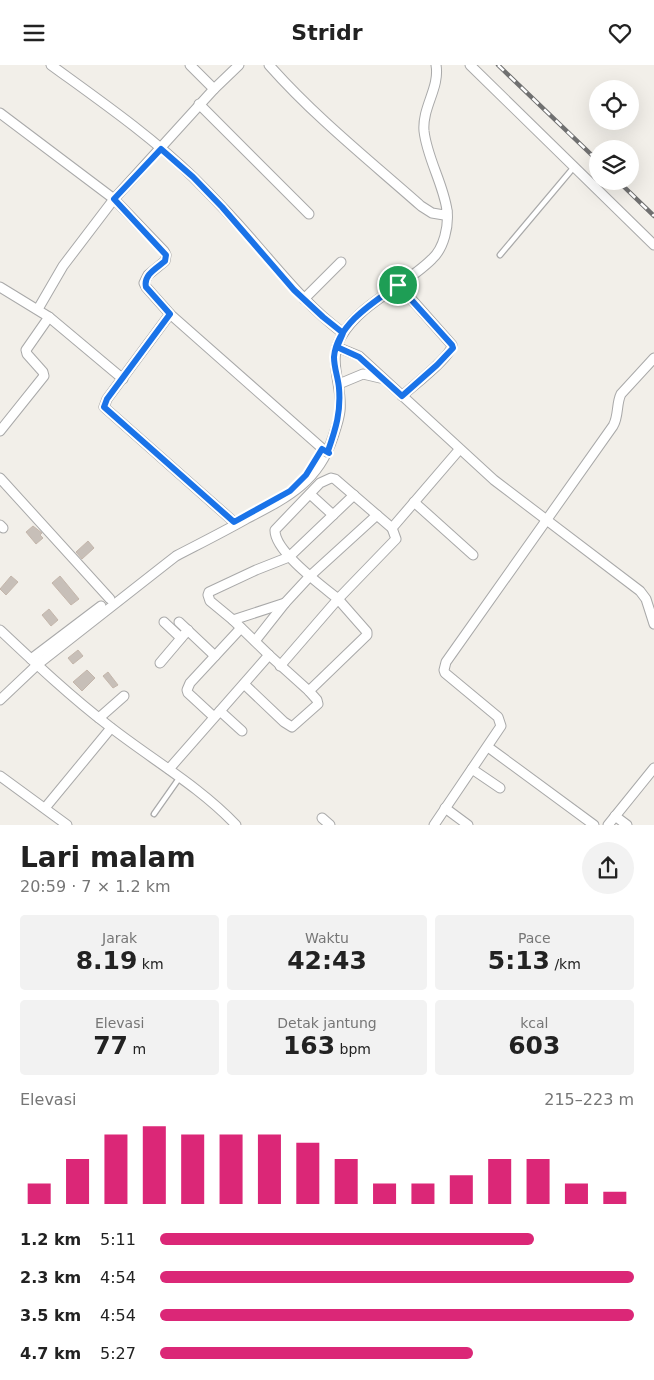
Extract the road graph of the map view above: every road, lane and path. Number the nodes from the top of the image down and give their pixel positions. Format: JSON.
{"nodes":[{"id":1,"x":51,"y":65,"type":"edge"},
{"id":2,"x":190,"y":65,"type":"edge"},
{"id":3,"x":239,"y":65,"type":"edge"},
{"id":4,"x":269,"y":65,"type":"edge"},
{"id":5,"x":436,"y":65,"type":"edge"},
{"id":6,"x":470,"y":65,"type":"edge"},
{"id":7,"x":214,"y":89,"type":"junction"},
{"id":8,"x":199,"y":104,"type":"junction"},
{"id":9,"x":0,"y":113,"type":"edge"},
{"id":10,"x":161,"y":149,"type":"junction"},
{"id":11,"x":574,"y":167,"type":"junction"},
{"id":12,"x":114,"y":199,"type":"junction"},
{"id":13,"x":443,"y":214,"type":"junction"},
{"id":14,"x":309,"y":215,"type":"dead end"},
{"id":15,"x":654,"y":245,"type":"edge"},
{"id":16,"x":500,"y":255,"type":"dead end"},
{"id":17,"x":341,"y":262,"type":"dead end"},
{"id":18,"x":398,"y":285,"type":"junction"},
{"id":19,"x":0,"y":287,"type":"edge"},
{"id":20,"x":304,"y":299,"type":"junction"},
{"id":21,"x":38,"y":309,"type":"junction"},
{"id":22,"x":170,"y":314,"type":"junction"},
{"id":23,"x":49,"y":317,"type":"junction"},
{"id":24,"x":343,"y":333,"type":"junction"},
{"id":25,"x":337,"y":347,"type":"junction"},
{"id":26,"x":654,"y":358,"type":"edge"},
{"id":27,"x":123,"y":379,"type":"junction"},
{"id":28,"x":384,"y":379,"type":"junction"},
{"id":29,"x":339,"y":384,"type":"junction"},
{"id":30,"x":402,"y":396,"type":"junction"},
{"id":31,"x":0,"y":430,"type":"edge"},
{"id":32,"x":459,"y":450,"type":"junction"},
{"id":33,"x":326,"y":451,"type":"junction"},
{"id":34,"x":0,"y":478,"type":"edge"},
{"id":35,"x":310,"y":494,"type":"junction"},
{"id":36,"x":354,"y":495,"type":"junction"},
{"id":37,"x":414,"y":502,"type":"junction"},
{"id":38,"x":333,"y":515,"type":"junction"},
{"id":39,"x":377,"y":515,"type":"junction"},
{"id":40,"x":546,"y":520,"type":"junction"},
{"id":41,"x":234,"y":522,"type":"junction"},
{"id":42,"x":392,"y":528,"type":"junction"},
{"id":43,"x":473,"y":555,"type":"dead end"},
{"id":44,"x":289,"y":557,"type":"junction"},
{"id":45,"x":310,"y":576,"type":"junction"},
{"id":46,"x":110,"y":599,"type":"junction"},
{"id":47,"x":338,"y":599,"type":"junction"},
{"id":48,"x":285,"y":603,"type":"junction"},
{"id":49,"x":234,"y":620,"type":"junction"},
{"id":50,"x":164,"y":622,"type":"dead end"},
{"id":51,"x":179,"y":623,"type":"dead end"},
{"id":52,"x":654,"y":624,"type":"edge"},
{"id":53,"x":241,"y":628,"type":"junction"},
{"id":54,"x":0,"y":630,"type":"edge"},
{"id":55,"x":188,"y":630,"type":"junction"},
{"id":56,"x":181,"y":638,"type":"junction"},
{"id":57,"x":254,"y":641,"type":"junction"},
{"id":58,"x":268,"y":655,"type":"junction"},
{"id":59,"x":215,"y":656,"type":"junction"},
{"id":60,"x":34,"y":662,"type":"junction"},
{"id":61,"x":160,"y":663,"type":"dead end"},
{"id":62,"x":280,"y":666,"type":"junction"},
{"id":63,"x":244,"y":684,"type":"junction"},
{"id":64,"x":309,"y":691,"type":"junction"},
{"id":65,"x":124,"y":696,"type":"dead end"},
{"id":66,"x":0,"y":700,"type":"edge"},
{"id":67,"x":217,"y":714,"type":"junction"},
{"id":68,"x":98,"y":718,"type":"junction"},
{"id":69,"x":111,"y":728,"type":"junction"},
{"id":70,"x":242,"y":731,"type":"dead end"},
{"id":71,"x":488,"y":747,"type":"junction"},
{"id":72,"x":654,"y":768,"type":"edge"},
{"id":73,"x":168,"y":769,"type":"junction"},
{"id":74,"x":472,"y":769,"type":"junction"},
{"id":75,"x":0,"y":776,"type":"edge"},
{"id":76,"x":180,"y":777,"type":"junction"},
{"id":77,"x":500,"y":788,"type":"dead end"},
{"id":78,"x":45,"y":808,"type":"junction"},
{"id":79,"x":445,"y":808,"type":"junction"},
{"id":80,"x":154,"y":814,"type":"dead end"},
{"id":81,"x":615,"y":816,"type":"junction"},
{"id":82,"x":322,"y":818,"type":"dead end"},
{"id":83,"x":67,"y":825,"type":"edge"},
{"id":84,"x":236,"y":825,"type":"edge"},
{"id":85,"x":330,"y":825,"type":"edge"},
{"id":86,"x":434,"y":825,"type":"edge"},
{"id":87,"x":468,"y":825,"type":"edge"},
{"id":88,"x":594,"y":825,"type":"edge"},
{"id":89,"x":608,"y":825,"type":"edge"},
{"id":90,"x":627,"y":825,"type":"edge"}],
"edges":[{"from":1,"to":10,"type":"street"},
{"from":2,"to":7,"type":"street"},
{"from":3,"to":7,"type":"street"},
{"from":4,"to":13,"type":"street"},
{"from":5,"to":13,"type":"street"},
{"from":6,"to":11,"type":"street"},
{"from":7,"to":8,"type":"street"},
{"from":8,"to":10,"type":"street"},
{"from":8,"to":14,"type":"street"},
{"from":9,"to":12,"type":"street"},
{"from":10,"to":12,"type":"street"},
{"from":10,"to":20,"type":"street"},
{"from":11,"to":15,"type":"street"},
{"from":11,"to":16,"type":"lane"},
{"from":12,"to":21,"type":"street"},
{"from":12,"to":22,"type":"street"},
{"from":13,"to":18,"type":"street"},
{"from":17,"to":20,"type":"street"},
{"from":18,"to":24,"type":"street"},
{"from":18,"to":30,"type":"street"},
{"from":19,"to":21,"type":"street"},
{"from":20,"to":24,"type":"street"},
{"from":21,"to":23,"type":"street"},
{"from":22,"to":27,"type":"street"},
{"from":22,"to":33,"type":"street"},
{"from":23,"to":27,"type":"street"},
{"from":23,"to":31,"type":"street"},
{"from":24,"to":25,"type":"street"},
{"from":25,"to":28,"type":"street"},
{"from":25,"to":29,"type":"street"},
{"from":26,"to":40,"type":"street"},
{"from":27,"to":41,"type":"street"},
{"from":28,"to":29,"type":"street"},
{"from":28,"to":30,"type":"street"},
{"from":29,"to":33,"type":"street"},
{"from":30,"to":32,"type":"street"},
{"from":32,"to":37,"type":"street"},
{"from":32,"to":40,"type":"street"},
{"from":33,"to":41,"type":"street"},
{"from":33,"to":60,"type":"street"},
{"from":34,"to":46,"type":"street"},
{"from":35,"to":36,"type":"street"},
{"from":35,"to":38,"type":"street"},
{"from":35,"to":44,"type":"street"},
{"from":36,"to":38,"type":"street"},
{"from":36,"to":39,"type":"street"},
{"from":37,"to":42,"type":"street"},
{"from":37,"to":43,"type":"street"},
{"from":38,"to":44,"type":"street"},
{"from":39,"to":42,"type":"street"},
{"from":39,"to":45,"type":"street"},
{"from":40,"to":52,"type":"street"},
{"from":40,"to":71,"type":"street"},
{"from":41,"to":46,"type":"street"},
{"from":42,"to":47,"type":"street"},
{"from":44,"to":45,"type":"street"},
{"from":44,"to":49,"type":"street"},
{"from":45,"to":47,"type":"street"},
{"from":45,"to":48,"type":"street"},
{"from":46,"to":60,"type":"street"},
{"from":47,"to":62,"type":"street"},
{"from":47,"to":64,"type":"street"},
{"from":48,"to":49,"type":"street"},
{"from":48,"to":57,"type":"street"},
{"from":49,"to":53,"type":"street"},
{"from":50,"to":56,"type":"street"},
{"from":51,"to":55,"type":"street"},
{"from":53,"to":57,"type":"street"},
{"from":53,"to":59,"type":"street"},
{"from":54,"to":60,"type":"street"},
{"from":55,"to":56,"type":"street"},
{"from":55,"to":59,"type":"street"},
{"from":56,"to":61,"type":"street"},
{"from":57,"to":58,"type":"street"},
{"from":58,"to":62,"type":"street"},
{"from":58,"to":63,"type":"street"},
{"from":59,"to":67,"type":"street"},
{"from":60,"to":66,"type":"street"},
{"from":60,"to":68,"type":"street"},
{"from":62,"to":64,"type":"street"},
{"from":63,"to":64,"type":"street"},
{"from":63,"to":67,"type":"street"},
{"from":65,"to":68,"type":"street"},
{"from":67,"to":70,"type":"street"},
{"from":67,"to":73,"type":"street"},
{"from":68,"to":69,"type":"street"},
{"from":69,"to":73,"type":"street"},
{"from":69,"to":78,"type":"street"},
{"from":71,"to":74,"type":"street"},
{"from":71,"to":88,"type":"street"},
{"from":72,"to":81,"type":"street"},
{"from":73,"to":76,"type":"street"},
{"from":74,"to":77,"type":"street"},
{"from":74,"to":79,"type":"street"},
{"from":75,"to":78,"type":"street"},
{"from":76,"to":80,"type":"lane"},
{"from":76,"to":84,"type":"street"},
{"from":78,"to":83,"type":"street"},
{"from":79,"to":86,"type":"street"},
{"from":79,"to":87,"type":"street"},
{"from":81,"to":89,"type":"street"},
{"from":81,"to":90,"type":"street"},
{"from":82,"to":85,"type":"street"}]}
